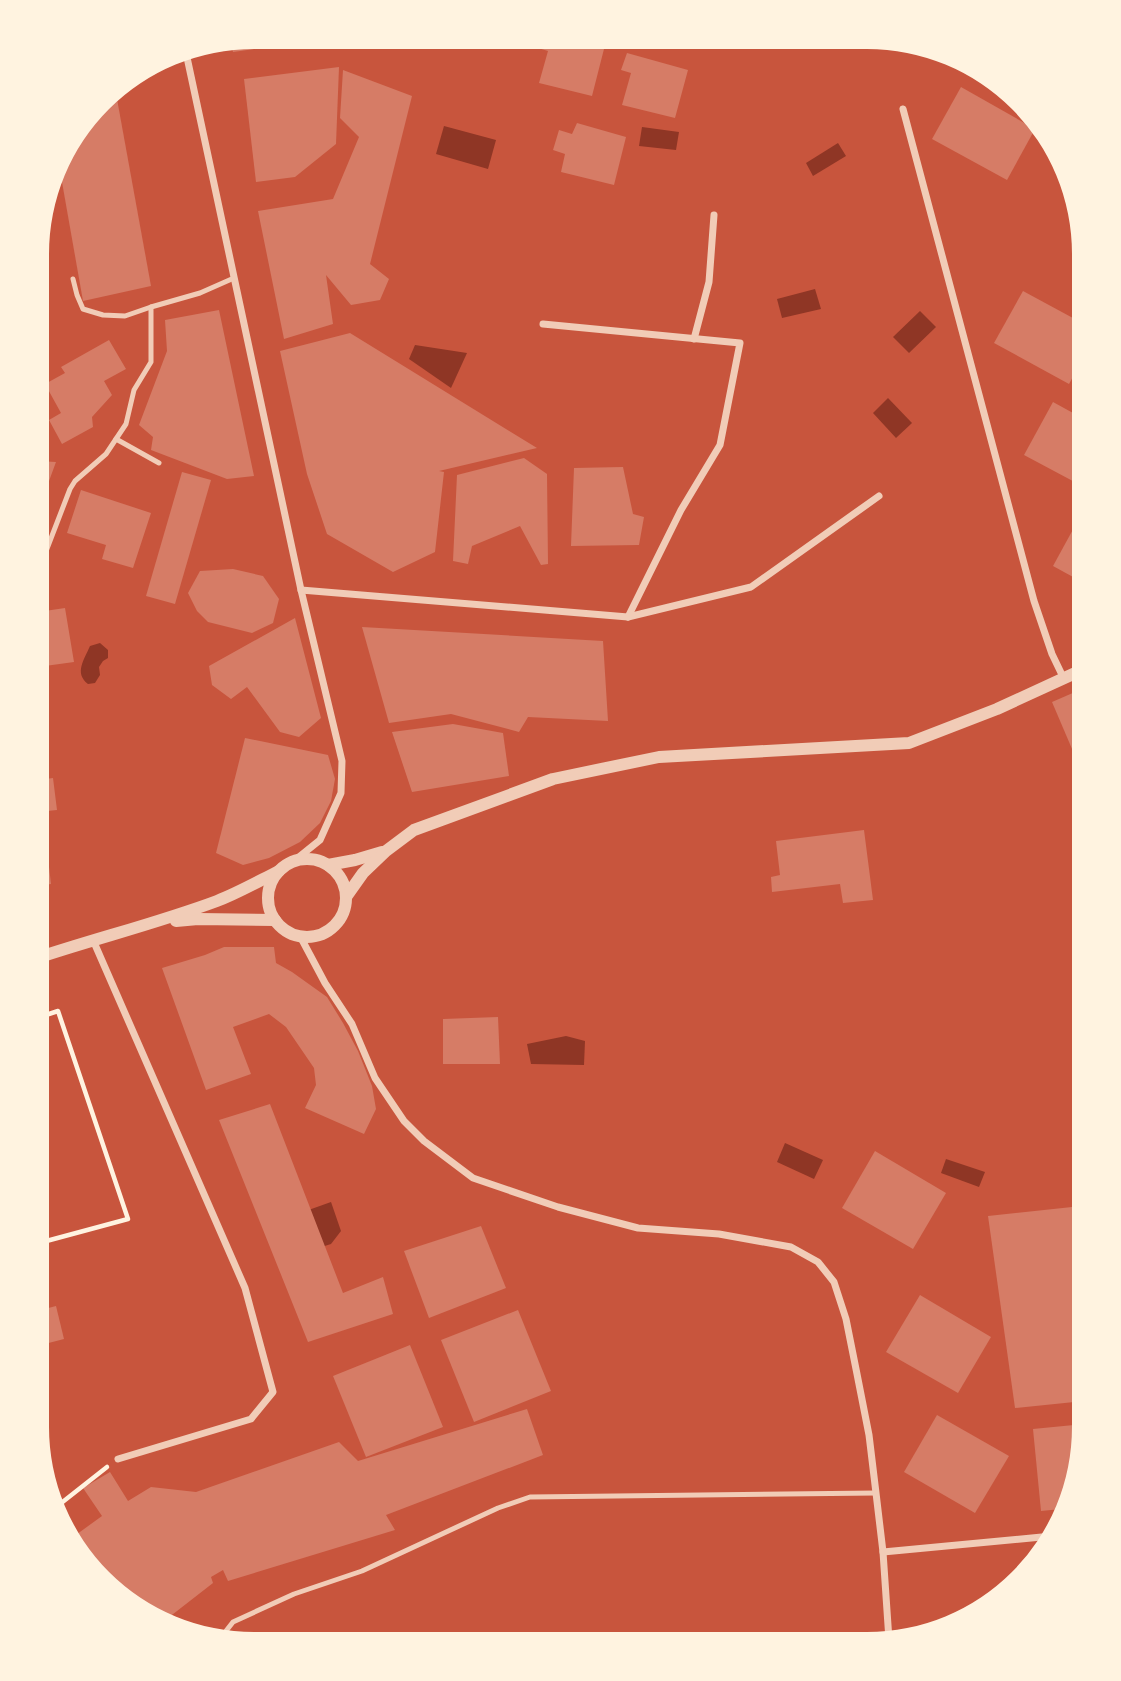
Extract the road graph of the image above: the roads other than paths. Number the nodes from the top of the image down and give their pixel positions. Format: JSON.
{"nodes":[{"id":1,"x":188,"y":60,"type":"edge"},
{"id":2,"x":903,"y":108,"type":"dead end"},
{"id":3,"x":713,"y":215,"type":"dead end"},
{"id":4,"x":234,"y":278,"type":"junction"},
{"id":5,"x":73,"y":279,"type":"dead end"},
{"id":6,"x":151,"y":307,"type":"junction"},
{"id":7,"x":543,"y":324,"type":"dead end"},
{"id":8,"x":694,"y":339,"type":"junction"},
{"id":9,"x":116,"y":439,"type":"junction"},
{"id":10,"x":159,"y":463,"type":"dead end"},
{"id":11,"x":879,"y":496,"type":"dead end"},
{"id":12,"x":49,"y":543,"type":"edge"},
{"id":13,"x":301,"y":590,"type":"junction"},
{"id":14,"x":628,"y":617,"type":"junction"},
{"id":15,"x":1072,"y":675,"type":"edge"},
{"id":16,"x":1064,"y":679,"type":"junction"},
{"id":17,"x":386,"y":851,"type":"junction"},
{"id":18,"x":294,"y":861,"type":"junction"},
{"id":19,"x":328,"y":864,"type":"junction"},
{"id":20,"x":279,"y":871,"type":"junction"},
{"id":21,"x":346,"y":897,"type":"junction"},
{"id":22,"x":275,"y":920,"type":"junction"},
{"id":23,"x":158,"y":922,"type":"junction"},
{"id":24,"x":300,"y":936,"type":"junction"},
{"id":25,"x":93,"y":940,"type":"junction"},
{"id":26,"x":49,"y":954,"type":"edge"},
{"id":27,"x":118,"y":1459,"type":"road end"},
{"id":28,"x":876,"y":1493,"type":"junction"},
{"id":29,"x":1040,"y":1537,"type":"edge"},
{"id":30,"x":883,"y":1552,"type":"junction"},
{"id":31,"x":227,"y":1630,"type":"edge"},
{"id":32,"x":888,"y":1630,"type":"edge"}],
"edges":[{"from":1,"to":4,"type":"street"},
{"from":2,"to":16,"type":"street"},
{"from":3,"to":8,"type":"street"},
{"from":4,"to":6,"type":"lane"},
{"from":4,"to":13,"type":"street"},
{"from":5,"to":6,"type":"lane"},
{"from":6,"to":9,"type":"lane"},
{"from":7,"to":8,"type":"street"},
{"from":8,"to":14,"type":"street"},
{"from":9,"to":10,"type":"lane"},
{"from":9,"to":12,"type":"lane"},
{"from":11,"to":14,"type":"street"},
{"from":13,"to":14,"type":"street"},
{"from":13,"to":18,"type":"street"},
{"from":15,"to":16,"type":"street"},
{"from":16,"to":17,"type":"street"},
{"from":17,"to":19,"type":"street"},
{"from":17,"to":21,"type":"street"},
{"from":18,"to":19,"type":"street"},
{"from":18,"to":20,"type":"street"},
{"from":19,"to":21,"type":"street"},
{"from":20,"to":22,"type":"street"},
{"from":20,"to":23,"type":"street"},
{"from":21,"to":24,"type":"street"},
{"from":22,"to":23,"type":"street"},
{"from":22,"to":24,"type":"street"},
{"from":23,"to":25,"type":"street"},
{"from":24,"to":28,"type":"street"},
{"from":25,"to":26,"type":"street"},
{"from":25,"to":27,"type":"street"},
{"from":28,"to":30,"type":"street"},
{"from":28,"to":31,"type":"lane"},
{"from":29,"to":30,"type":"street"},
{"from":30,"to":32,"type":"street"}]}
